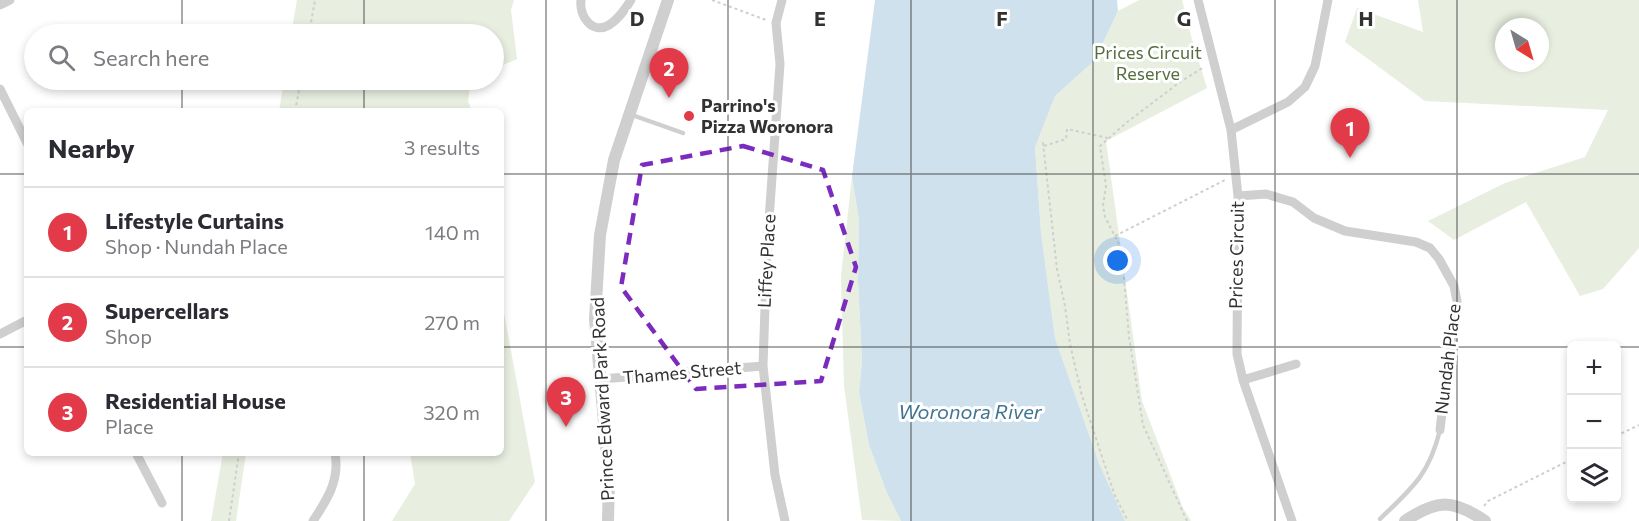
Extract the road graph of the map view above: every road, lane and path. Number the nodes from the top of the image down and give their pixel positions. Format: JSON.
{"nodes":[{"id":1,"x":10,"y":0,"type":"edge"},
{"id":2,"x":315,"y":0,"type":"edge"},
{"id":3,"x":581,"y":0,"type":"edge"},
{"id":4,"x":631,"y":0,"type":"edge"},
{"id":5,"x":668,"y":0,"type":"edge"},
{"id":6,"x":712,"y":0,"type":"edge"},
{"id":7,"x":782,"y":0,"type":"edge"},
{"id":8,"x":1198,"y":0,"type":"edge"},
{"id":9,"x":1328,"y":0,"type":"edge"},
{"id":10,"x":0,"y":4,"type":"edge"},
{"id":11,"x":776,"y":23,"type":"junction"},
{"id":12,"x":311,"y":24,"type":"edge"},
{"id":13,"x":1215,"y":63,"type":"junction"},
{"id":14,"x":0,"y":89,"type":"edge"},
{"id":15,"x":299,"y":90,"type":"edge"},
{"id":16,"x":296,"y":108,"type":"edge"},
{"id":17,"x":629,"y":114,"type":"junction"},
{"id":18,"x":1231,"y":130,"type":"junction"},
{"id":19,"x":683,"y":133,"type":"dead end"},
{"id":20,"x":24,"y":137,"type":"edge"},
{"id":21,"x":1108,"y":138,"type":"junction"},
{"id":22,"x":1236,"y":174,"type":"junction"},
{"id":23,"x":1238,"y":196,"type":"junction"},
{"id":24,"x":1115,"y":236,"type":"junction"},
{"id":25,"x":24,"y":322,"type":"edge"},
{"id":26,"x":0,"y":334,"type":"edge"},
{"id":27,"x":1296,"y":364,"type":"dead end"},
{"id":28,"x":763,"y":366,"type":"junction"},
{"id":29,"x":601,"y":380,"type":"junction"},
{"id":30,"x":1243,"y":380,"type":"junction"},
{"id":31,"x":1639,"y":424,"type":"edge"},
{"id":32,"x":1440,"y":430,"type":"joint"},
{"id":33,"x":1621,"y":434,"type":"edge"},
{"id":34,"x":138,"y":456,"type":"edge"},
{"id":35,"x":239,"y":456,"type":"edge"},
{"id":36,"x":335,"y":456,"type":"edge"},
{"id":37,"x":1567,"y":462,"type":"edge"},
{"id":38,"x":162,"y":503,"type":"dead end"},
{"id":39,"x":1480,"y":518,"type":"edge"},
{"id":40,"x":1380,"y":519,"type":"dead end"},
{"id":41,"x":229,"y":521,"type":"edge"},
{"id":42,"x":313,"y":521,"type":"edge"},
{"id":43,"x":608,"y":521,"type":"edge"},
{"id":44,"x":785,"y":521,"type":"edge"},
{"id":45,"x":1128,"y":521,"type":"edge"},
{"id":46,"x":1187,"y":521,"type":"edge"},
{"id":47,"x":1292,"y":521,"type":"edge"},
{"id":48,"x":1406,"y":521,"type":"edge"}],
"edges":[{"from":1,"to":10,"type":"street"},
{"from":2,"to":12,"type":"path"},
{"from":3,"to":4,"type":"street"},
{"from":5,"to":17,"type":"street","name":"Prince Edward Park Road"},
{"from":6,"to":11,"type":"path"},
{"from":7,"to":11,"type":"street","name":"Liffey Place"},
{"from":8,"to":13,"type":"street","name":"Prices Circuit"},
{"from":9,"to":18,"type":"street"},
{"from":11,"to":28,"type":"street","name":"Liffey Place"},
{"from":13,"to":18,"type":"street","name":"Prices Circuit"},
{"from":13,"to":21,"type":"path"},
{"from":14,"to":20,"type":"street"},
{"from":15,"to":16,"type":"path"},
{"from":17,"to":19,"type":"lane"},
{"from":17,"to":29,"type":"street","name":"Prince Edward Park Road"},
{"from":18,"to":22,"type":"street","name":"Prices Circuit"},
{"from":21,"to":24,"type":"path"},
{"from":21,"to":45,"type":"path"},
{"from":22,"to":23,"type":"street","name":"Prices Circuit"},
{"from":22,"to":24,"type":"path"},
{"from":23,"to":30,"type":"street","name":"Prices Circuit"},
{"from":23,"to":32,"type":"street","name":"Nundah Place"},
{"from":24,"to":46,"type":"path"},
{"from":25,"to":26,"type":"street"},
{"from":27,"to":30,"type":"street"},
{"from":28,"to":29,"type":"street","name":"Thames Street"},
{"from":28,"to":44,"type":"street","name":"Liffey Place"},
{"from":29,"to":43,"type":"street","name":"Prince Edward Park Road"},
{"from":30,"to":47,"type":"street","name":"Prices Circuit"},
{"from":31,"to":33,"type":"path"},
{"from":32,"to":40,"type":"lane"},
{"from":34,"to":38,"type":"street"},
{"from":35,"to":41,"type":"path"},
{"from":36,"to":42,"type":"street"},
{"from":37,"to":39,"type":"path"},
{"from":39,"to":48,"type":"street"}]}
